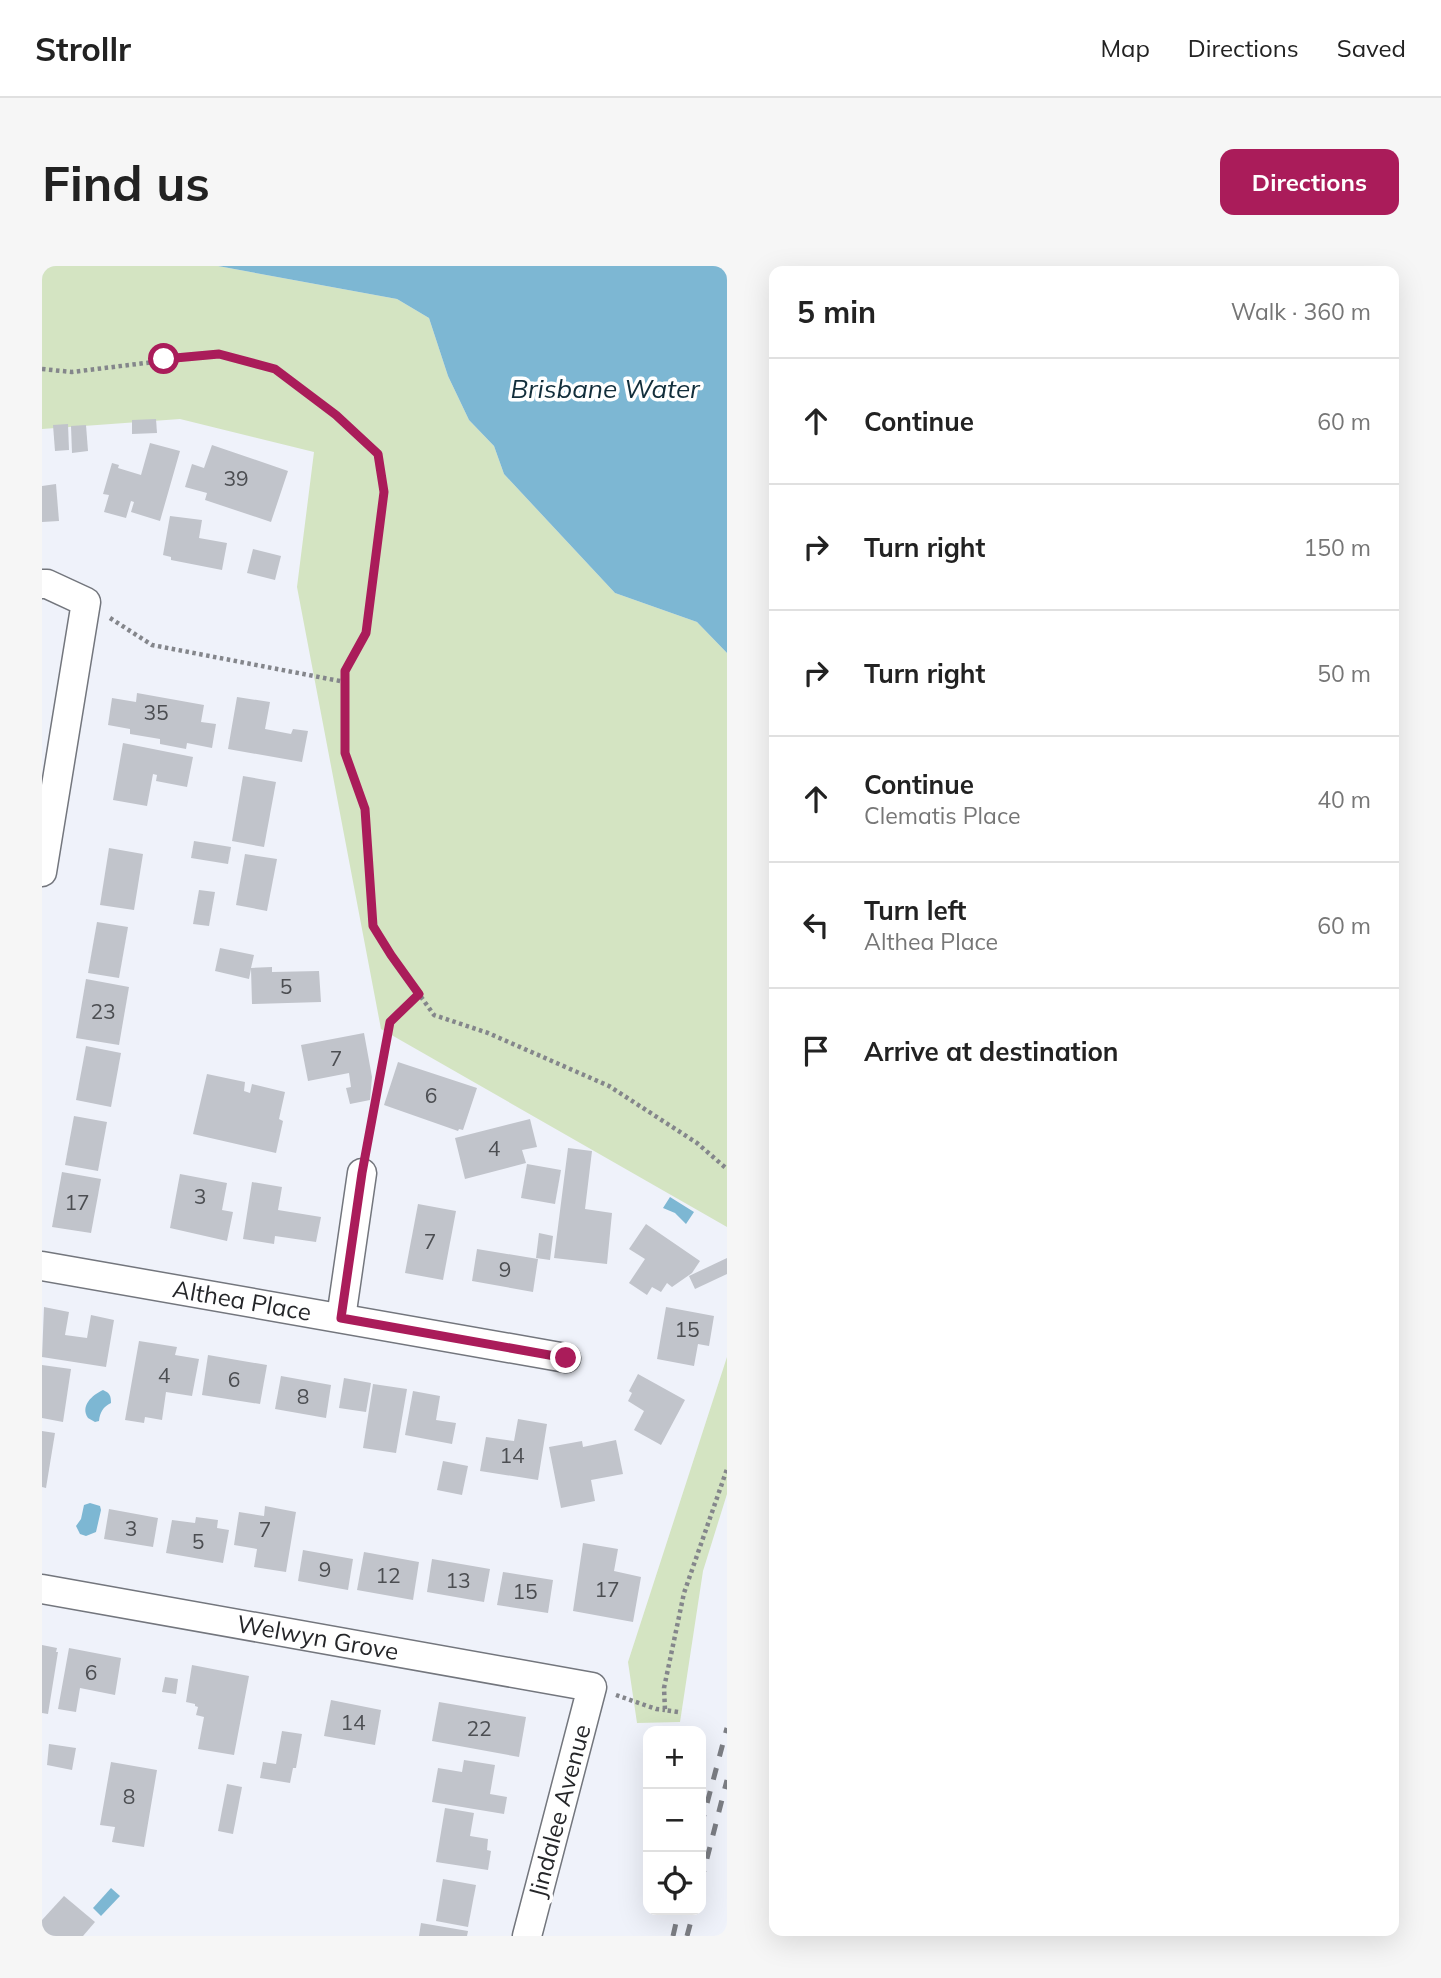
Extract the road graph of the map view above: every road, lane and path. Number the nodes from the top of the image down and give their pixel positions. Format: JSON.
{"nodes":[{"id":1,"x":42,"y":369,"type":"edge"},
{"id":2,"x":42,"y":584,"type":"edge"},
{"id":3,"x":86,"y":602,"type":"junction"},
{"id":4,"x":345,"y":682,"type":"junction"},
{"id":5,"x":42,"y":872,"type":"edge"},
{"id":6,"x":419,"y":994,"type":"junction"},
{"id":7,"x":727,"y":1169,"type":"edge"},
{"id":8,"x":362,"y":1173,"type":"joint"},
{"id":9,"x":42,"y":1266,"type":"edge"},
{"id":10,"x":341,"y":1318,"type":"junction"},
{"id":11,"x":566,"y":1358,"type":"dead end"},
{"id":12,"x":727,"y":1469,"type":"edge"},
{"id":13,"x":42,"y":1589,"type":"edge"},
{"id":14,"x":592,"y":1687,"type":"junction"},
{"id":15,"x":665,"y":1710,"type":"junction"},
{"id":16,"x":678,"y":1712,"type":"dead end"},
{"id":17,"x":527,"y":1936,"type":"edge"}],
"edges":[{"from":1,"to":4,"type":"path"},
{"from":2,"to":3,"type":"street"},
{"from":3,"to":4,"type":"path"},
{"from":3,"to":5,"type":"street"},
{"from":4,"to":6,"type":"path"},
{"from":6,"to":7,"type":"path"},
{"from":6,"to":8,"type":"path"},
{"from":8,"to":10,"type":"street"},
{"from":9,"to":10,"type":"street","name":"Althea Place"},
{"from":10,"to":11,"type":"street","name":"Althea Place"},
{"from":12,"to":15,"type":"path"},
{"from":13,"to":14,"type":"street","name":"Welwyn Grove"},
{"from":14,"to":15,"type":"path"},
{"from":14,"to":17,"type":"street","name":"Jindalee Avenue"},
{"from":15,"to":16,"type":"path"}]}
